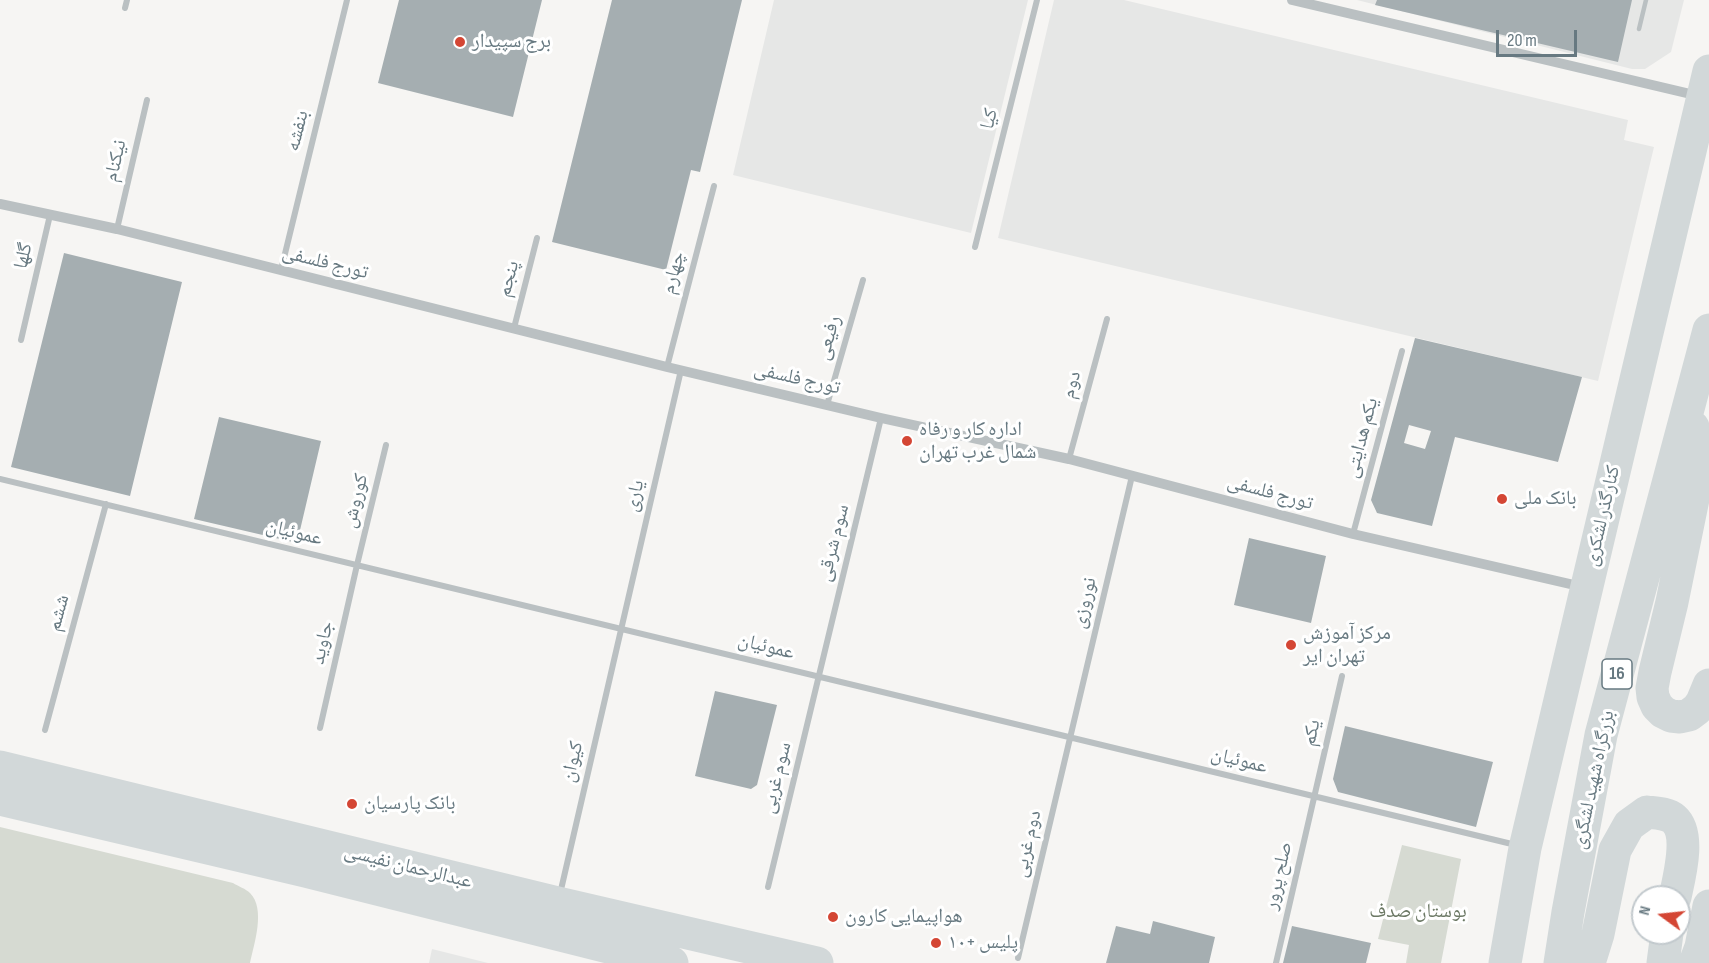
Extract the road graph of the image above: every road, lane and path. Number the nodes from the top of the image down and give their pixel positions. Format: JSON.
{"nodes":[{"id":1,"x":127,"y":0,"type":"edge"},
{"id":2,"x":347,"y":0,"type":"edge"},
{"id":3,"x":1037,"y":0,"type":"edge"},
{"id":4,"x":1292,"y":0,"type":"edge"},
{"id":5,"x":1647,"y":0,"type":"edge"},
{"id":6,"x":125,"y":8,"type":"dead end"},
{"id":7,"x":1639,"y":29,"type":"dead end"},
{"id":8,"x":1706,"y":84,"type":"edge"},
{"id":9,"x":147,"y":100,"type":"dead end"},
{"id":10,"x":714,"y":186,"type":"dead end"},
{"id":11,"x":0,"y":204,"type":"edge"},
{"id":12,"x":50,"y":215,"type":"junction"},
{"id":13,"x":117,"y":229,"type":"junction"},
{"id":14,"x":537,"y":238,"type":"dead end"},
{"id":15,"x":975,"y":247,"type":"dead end"},
{"id":16,"x":281,"y":270,"type":"junction"},
{"id":17,"x":863,"y":280,"type":"dead end"},
{"id":18,"x":1107,"y":319,"type":"dead end"},
{"id":19,"x":514,"y":328,"type":"junction"},
{"id":20,"x":1709,"y":330,"type":"edge"},
{"id":21,"x":21,"y":340,"type":"dead end"},
{"id":22,"x":1402,"y":351,"type":"dead end"},
{"id":23,"x":667,"y":367,"type":"junction"},
{"id":24,"x":681,"y":370,"type":"junction"},
{"id":25,"x":1692,"y":389,"type":"junction"},
{"id":26,"x":827,"y":405,"type":"junction"},
{"id":27,"x":881,"y":418,"type":"junction"},
{"id":28,"x":386,"y":445,"type":"dead end"},
{"id":29,"x":1069,"y":459,"type":"junction"},
{"id":30,"x":1132,"y":476,"type":"junction"},
{"id":31,"x":0,"y":479,"type":"edge"},
{"id":32,"x":106,"y":504,"type":"junction"},
{"id":33,"x":1353,"y":534,"type":"junction"},
{"id":34,"x":357,"y":565,"type":"junction"},
{"id":35,"x":1586,"y":588,"type":"junction"},
{"id":36,"x":621,"y":629,"type":"junction"},
{"id":37,"x":1342,"y":676,"type":"dead end"},
{"id":38,"x":819,"y":677,"type":"junction"},
{"id":39,"x":1709,"y":685,"type":"edge"},
{"id":40,"x":320,"y":728,"type":"dead end"},
{"id":41,"x":45,"y":730,"type":"dead end"},
{"id":42,"x":1070,"y":738,"type":"junction"},
{"id":43,"x":0,"y":767,"type":"edge"},
{"id":44,"x":1315,"y":797,"type":"junction"},
{"id":45,"x":0,"y":799,"type":"edge"},
{"id":46,"x":1525,"y":848,"type":"junction"},
{"id":47,"x":1678,"y":885,"type":"edge"},
{"id":48,"x":768,"y":887,"type":"dead end"},
{"id":49,"x":558,"y":903,"type":"junction"},
{"id":50,"x":1709,"y":906,"type":"edge"},
{"id":51,"x":1665,"y":945,"type":"edge"},
{"id":52,"x":1018,"y":958,"type":"dead end"},
{"id":53,"x":672,"y":963,"type":"edge"},
{"id":54,"x":817,"y":963,"type":"edge"},
{"id":55,"x":1276,"y":963,"type":"edge"},
{"id":56,"x":1505,"y":963,"type":"edge"},
{"id":57,"x":1560,"y":963,"type":"edge"},
{"id":58,"x":1589,"y":963,"type":"edge"},
{"id":59,"x":1663,"y":963,"type":"edge"},
{"id":60,"x":1695,"y":963,"type":"edge"}],
"edges":[{"from":1,"to":6,"type":"street"},
{"from":2,"to":16,"type":"street","name":"بنفشه"},
{"from":3,"to":15,"type":"street","name":"کیا"},
{"from":4,"to":8,"type":"street"},
{"from":5,"to":7,"type":"lane"},
{"from":8,"to":35,"type":"main road","name":"کنارگذر لشکری"},
{"from":9,"to":13,"type":"street","name":"نیکنام"},
{"from":10,"to":23,"type":"street","name":"چهارم"},
{"from":11,"to":12,"type":"street","name":"تورج فلسفی"},
{"from":12,"to":13,"type":"street","name":"تورج فلسفی"},
{"from":12,"to":21,"type":"street","name":"گلها"},
{"from":13,"to":16,"type":"street","name":"تورج فلسفی"},
{"from":14,"to":19,"type":"street","name":"پنجم"},
{"from":16,"to":19,"type":"street","name":"تورج فلسفی"},
{"from":17,"to":26,"type":"street","name":"رفیعی"},
{"from":18,"to":29,"type":"street","name":"دوم"},
{"from":19,"to":23,"type":"street","name":"تورج فلسفی"},
{"from":20,"to":25,"type":"main road","number":"16"},
{"from":22,"to":33,"type":"street","name":"یکم هدایتی"},
{"from":23,"to":24,"type":"street","name":"تورج فلسفی"},
{"from":24,"to":26,"type":"street","name":"تورج فلسفی"},
{"from":24,"to":36,"type":"street","name":"یاری"},
{"from":25,"to":39,"type":"main road"},
{"from":25,"to":57,"type":"main road","name":"بزرگراه شهید لشگری","number":"16"},
{"from":26,"to":27,"type":"street","name":"تورج فلسفی"},
{"from":27,"to":29,"type":"street","name":"تورج فلسفی"},
{"from":27,"to":38,"type":"street","name":"سوم شرقی"},
{"from":28,"to":34,"type":"street","name":"کوروش"},
{"from":29,"to":30,"type":"street","name":"تورج فلسفی"},
{"from":30,"to":33,"type":"street","name":"تورج فلسفی"},
{"from":30,"to":42,"type":"street","name":"نوروزی"},
{"from":31,"to":32,"type":"street","name":"عموئیان"},
{"from":32,"to":34,"type":"street","name":"عموئیان"},
{"from":32,"to":41,"type":"street","name":"ششم"},
{"from":33,"to":35,"type":"street","name":"تورج فلسفی"},
{"from":34,"to":36,"type":"street","name":"عموئیان"},
{"from":34,"to":40,"type":"street","name":"جاوید"},
{"from":35,"to":46,"type":"main road","name":"کنارگذر لشکری"},
{"from":36,"to":38,"type":"street","name":"عموئیان"},
{"from":36,"to":49,"type":"street","name":"کیوان"},
{"from":37,"to":44,"type":"street","name":"یکم"},
{"from":38,"to":42,"type":"street","name":"عموئیان"},
{"from":38,"to":48,"type":"street","name":"سوم غربی"},
{"from":42,"to":44,"type":"street","name":"عموئیان"},
{"from":42,"to":52,"type":"street","name":"دوم غربی"},
{"from":43,"to":49,"type":"main road","name":"عبدالرحمان نفیسی"},
{"from":44,"to":46,"type":"street","name":"عموئیان"},
{"from":44,"to":55,"type":"street","name":"صلح پرور"},
{"from":45,"to":53,"type":"main road","name":"عبدالرحمان نفیسی"},
{"from":46,"to":56,"type":"main road","name":"کنارگذر لشکری"},
{"from":47,"to":58,"type":"main road"},
{"from":49,"to":54,"type":"main road","name":"عبدالرحمان نفیسی"},
{"from":50,"to":60,"type":"main road"},
{"from":51,"to":59,"type":"main road"}]}
